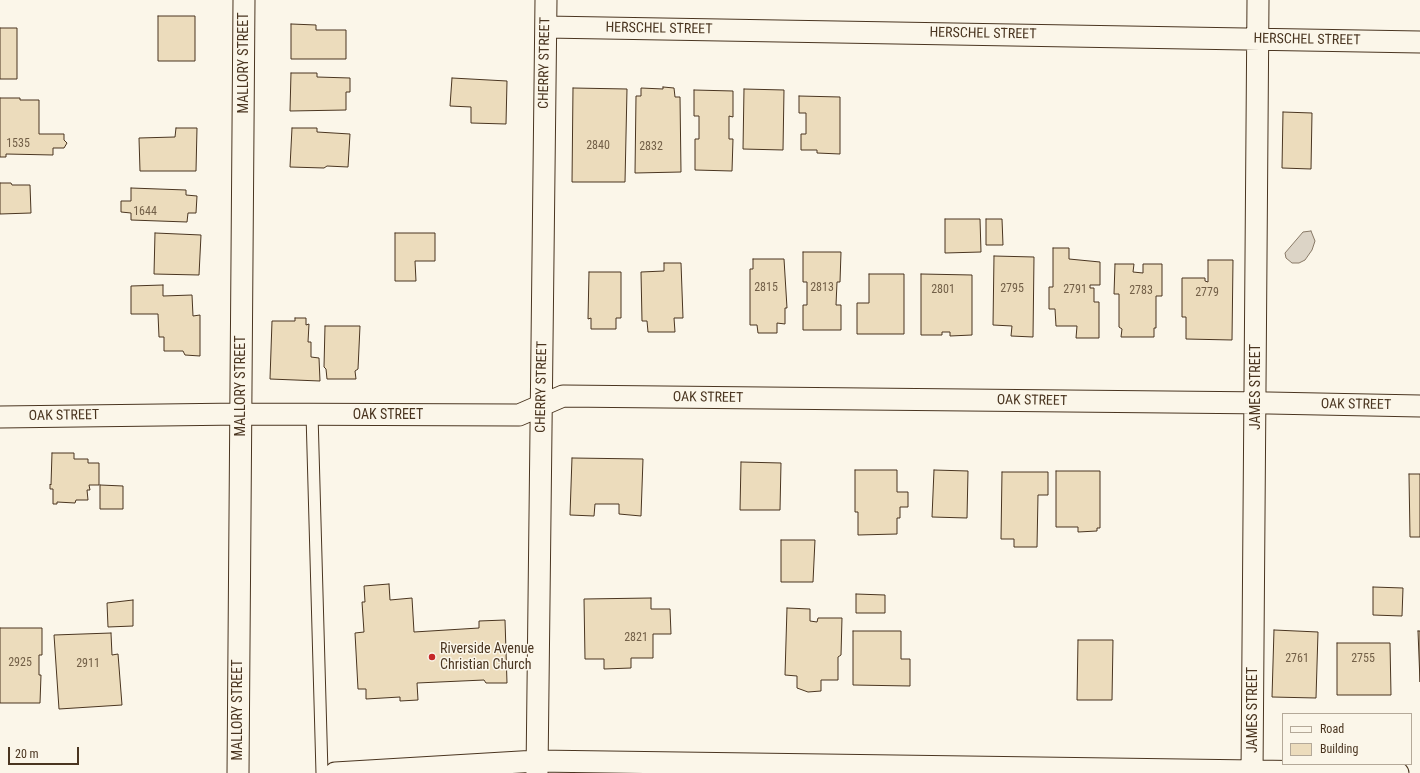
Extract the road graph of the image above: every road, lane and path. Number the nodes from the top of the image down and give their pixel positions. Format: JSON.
{"nodes":[{"id":1,"x":244,"y":0,"type":"edge"},
{"id":2,"x":546,"y":0,"type":"edge"},
{"id":3,"x":1258,"y":0,"type":"edge"},
{"id":4,"x":546,"y":27,"type":"junction"},
{"id":5,"x":1257,"y":39,"type":"junction"},
{"id":6,"x":1420,"y":42,"type":"edge"},
{"id":7,"x":1256,"y":403,"type":"junction"},
{"id":8,"x":542,"y":406,"type":"junction"},
{"id":9,"x":1420,"y":406,"type":"edge"},
{"id":10,"x":241,"y":414,"type":"junction"},
{"id":11,"x":312,"y":414,"type":"junction"},
{"id":12,"x":0,"y":417,"type":"edge"},
{"id":13,"x":537,"y":767,"type":"edge"},
{"id":14,"x":1252,"y":772,"type":"edge"},
{"id":15,"x":238,"y":773,"type":"edge"},
{"id":16,"x":322,"y":773,"type":"edge"},
{"id":17,"x":335,"y":773,"type":"edge"},
{"id":18,"x":1398,"y":773,"type":"edge"}],
"edges":[{"from":1,"to":10,"type":"street","name":"MALLORY STREET"},
{"from":2,"to":4,"type":"street","name":"CHERRY STREET"},
{"from":3,"to":5,"type":"street","name":"JAMES STREET"},
{"from":4,"to":5,"type":"street","name":"HERSCHEL STREET"},
{"from":4,"to":8,"type":"street","name":"CHERRY STREET"},
{"from":5,"to":6,"type":"street","name":"HERSCHEL STREET"},
{"from":5,"to":7,"type":"street","name":"JAMES STREET"},
{"from":7,"to":8,"type":"street","name":"OAK STREET"},
{"from":7,"to":9,"type":"street","name":"OAK STREET"},
{"from":7,"to":14,"type":"street","name":"JAMES STREET"},
{"from":8,"to":11,"type":"street","name":"OAK STREET"},
{"from":8,"to":13,"type":"street","name":"CHERRY STREET"},
{"from":10,"to":11,"type":"street","name":"OAK STREET"},
{"from":10,"to":12,"type":"street","name":"OAK STREET"},
{"from":10,"to":15,"type":"street","name":"MALLORY STREET"},
{"from":11,"to":16,"type":"lane"},
{"from":13,"to":14,"type":"street"},
{"from":13,"to":17,"type":"street"},
{"from":14,"to":18,"type":"street"}]}
